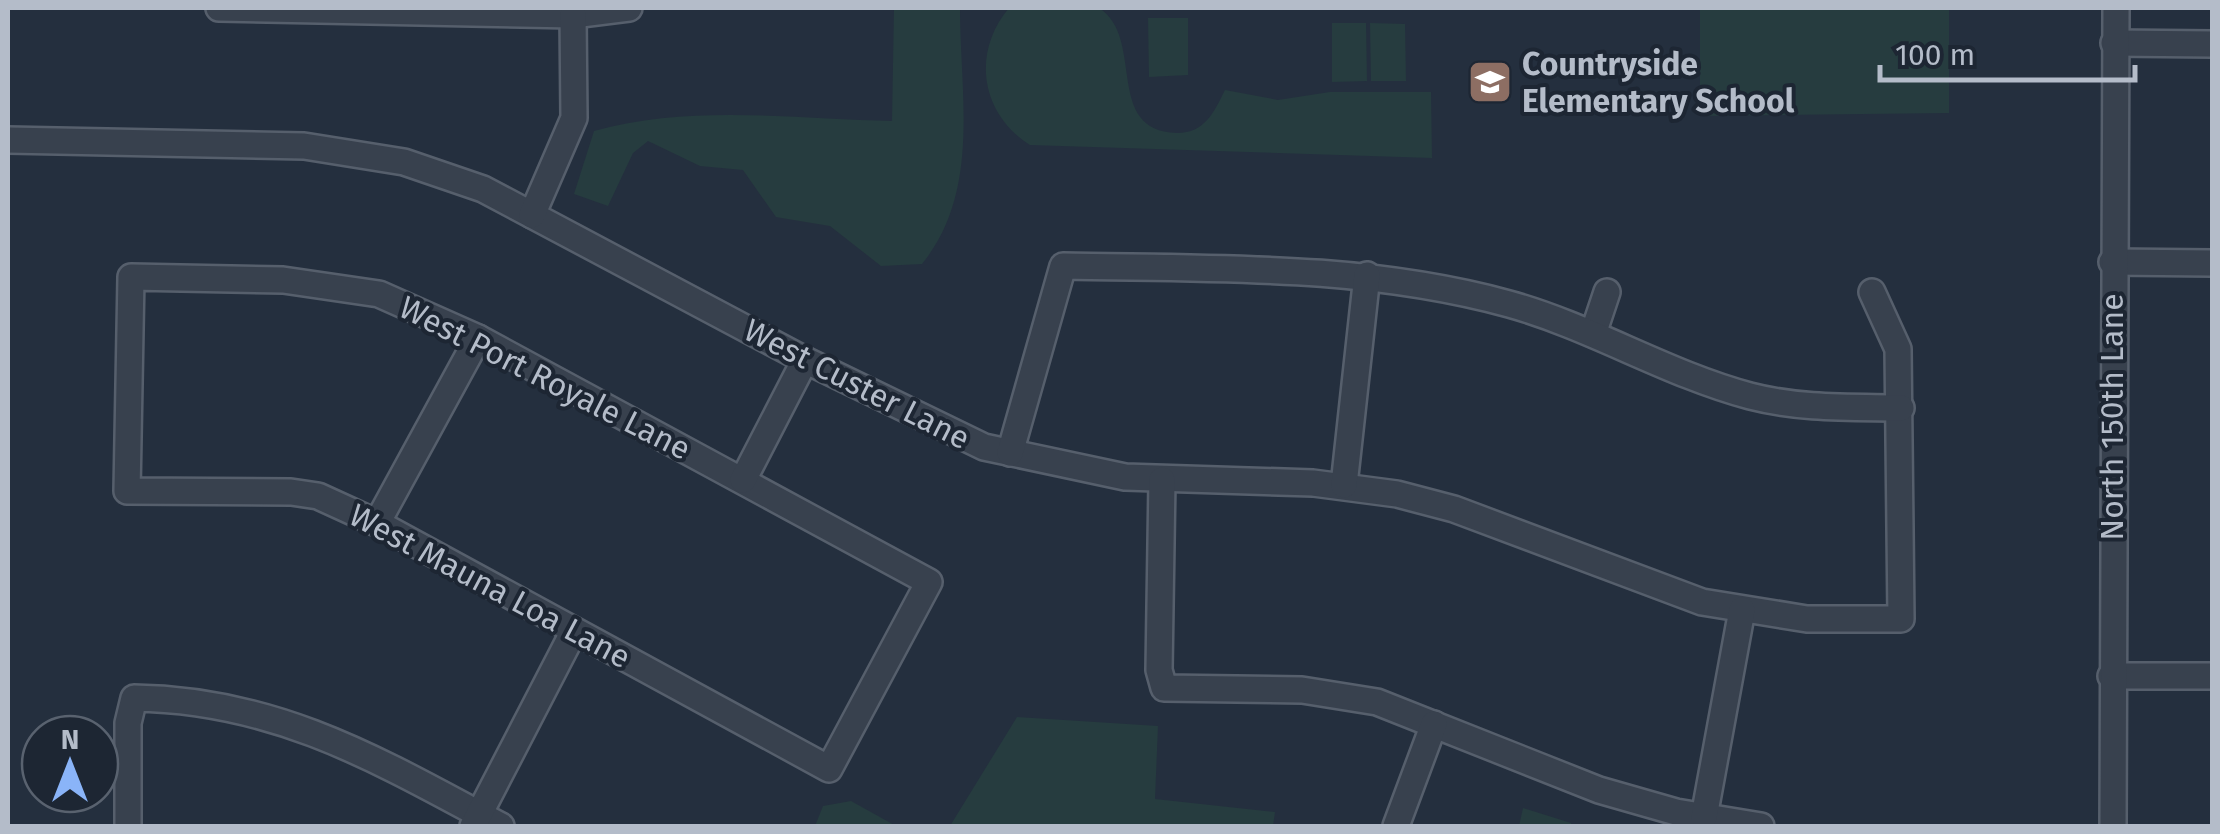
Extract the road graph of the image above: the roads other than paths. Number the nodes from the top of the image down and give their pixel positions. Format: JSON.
{"nodes":[{"id":1,"x":220,"y":8,"type":"edge"},
{"id":2,"x":629,"y":8,"type":"edge"},
{"id":3,"x":2116,"y":8,"type":"edge"},
{"id":4,"x":402,"y":10,"type":"edge"},
{"id":5,"x":573,"y":14,"type":"junction"},
{"id":6,"x":2114,"y":42,"type":"junction"},
{"id":7,"x":2212,"y":44,"type":"edge"},
{"id":8,"x":8,"y":140,"type":"edge"},
{"id":9,"x":532,"y":215,"type":"junction"},
{"id":10,"x":2112,"y":262,"type":"junction"},
{"id":11,"x":2212,"y":263,"type":"edge"},
{"id":12,"x":1367,"y":275,"type":"junction"},
{"id":13,"x":1607,"y":292,"type":"dead end"},
{"id":14,"x":1872,"y":292,"type":"dead end"},
{"id":15,"x":1592,"y":334,"type":"junction"},
{"id":16,"x":478,"y":338,"type":"junction"},
{"id":17,"x":806,"y":360,"type":"junction"},
{"id":18,"x":1902,"y":408,"type":"junction"},
{"id":19,"x":1010,"y":453,"type":"junction"},
{"id":20,"x":742,"y":480,"type":"junction"},
{"id":21,"x":1162,"y":480,"type":"junction"},
{"id":22,"x":1344,"y":486,"type":"junction"},
{"id":23,"x":127,"y":490,"type":"joint"},
{"id":24,"x":377,"y":523,"type":"junction"},
{"id":25,"x":1742,"y":610,"type":"junction"},
{"id":26,"x":574,"y":631,"type":"junction"},
{"id":27,"x":2111,"y":676,"type":"junction"},
{"id":28,"x":2212,"y":676,"type":"edge"},
{"id":29,"x":1434,"y":724,"type":"junction"},
{"id":30,"x":829,"y":769,"type":"joint"},
{"id":31,"x":1704,"y":817,"type":"junction"},
{"id":32,"x":484,"y":823,"type":"edge"},
{"id":33,"x":128,"y":826,"type":"edge"},
{"id":34,"x":1396,"y":826,"type":"edge"},
{"id":35,"x":1761,"y":826,"type":"edge"},
{"id":36,"x":2113,"y":826,"type":"edge"}],
"edges":[{"from":1,"to":4,"type":"street"},
{"from":2,"to":5,"type":"street"},
{"from":3,"to":6,"type":"street","name":"North 150th Lane"},
{"from":4,"to":5,"type":"street"},
{"from":5,"to":9,"type":"street"},
{"from":6,"to":7,"type":"street"},
{"from":6,"to":10,"type":"street","name":"North 150th Lane"},
{"from":8,"to":9,"type":"street","name":"West Custer Lane"},
{"from":9,"to":17,"type":"street","name":"West Custer Lane"},
{"from":10,"to":11,"type":"street"},
{"from":10,"to":27,"type":"street","name":"North 150th Lane"},
{"from":12,"to":15,"type":"street"},
{"from":12,"to":19,"type":"street"},
{"from":12,"to":22,"type":"street"},
{"from":13,"to":15,"type":"street"},
{"from":14,"to":18,"type":"street"},
{"from":15,"to":18,"type":"street"},
{"from":16,"to":20,"type":"street","name":"West Port Royale Lane"},
{"from":16,"to":23,"type":"street","name":"West Port Royale Lane"},
{"from":16,"to":24,"type":"street"},
{"from":17,"to":19,"type":"street","name":"West Custer Lane"},
{"from":17,"to":20,"type":"street"},
{"from":18,"to":25,"type":"street","name":"West Custer Lane"},
{"from":19,"to":21,"type":"street","name":"West Custer Lane"},
{"from":20,"to":30,"type":"street","name":"West Port Royale Lane"},
{"from":21,"to":22,"type":"street","name":"West Custer Lane"},
{"from":21,"to":29,"type":"street"},
{"from":22,"to":25,"type":"street","name":"West Custer Lane"},
{"from":23,"to":24,"type":"street","name":"West Mauna Loa Lane"},
{"from":24,"to":26,"type":"street","name":"West Mauna Loa Lane"},
{"from":25,"to":31,"type":"street"},
{"from":26,"to":30,"type":"street","name":"West Mauna Loa Lane"},
{"from":26,"to":32,"type":"street"},
{"from":27,"to":28,"type":"street"},
{"from":27,"to":36,"type":"street","name":"North 150th Lane"},
{"from":29,"to":31,"type":"street"},
{"from":29,"to":34,"type":"street"},
{"from":31,"to":35,"type":"street"},
{"from":32,"to":33,"type":"street"}]}
